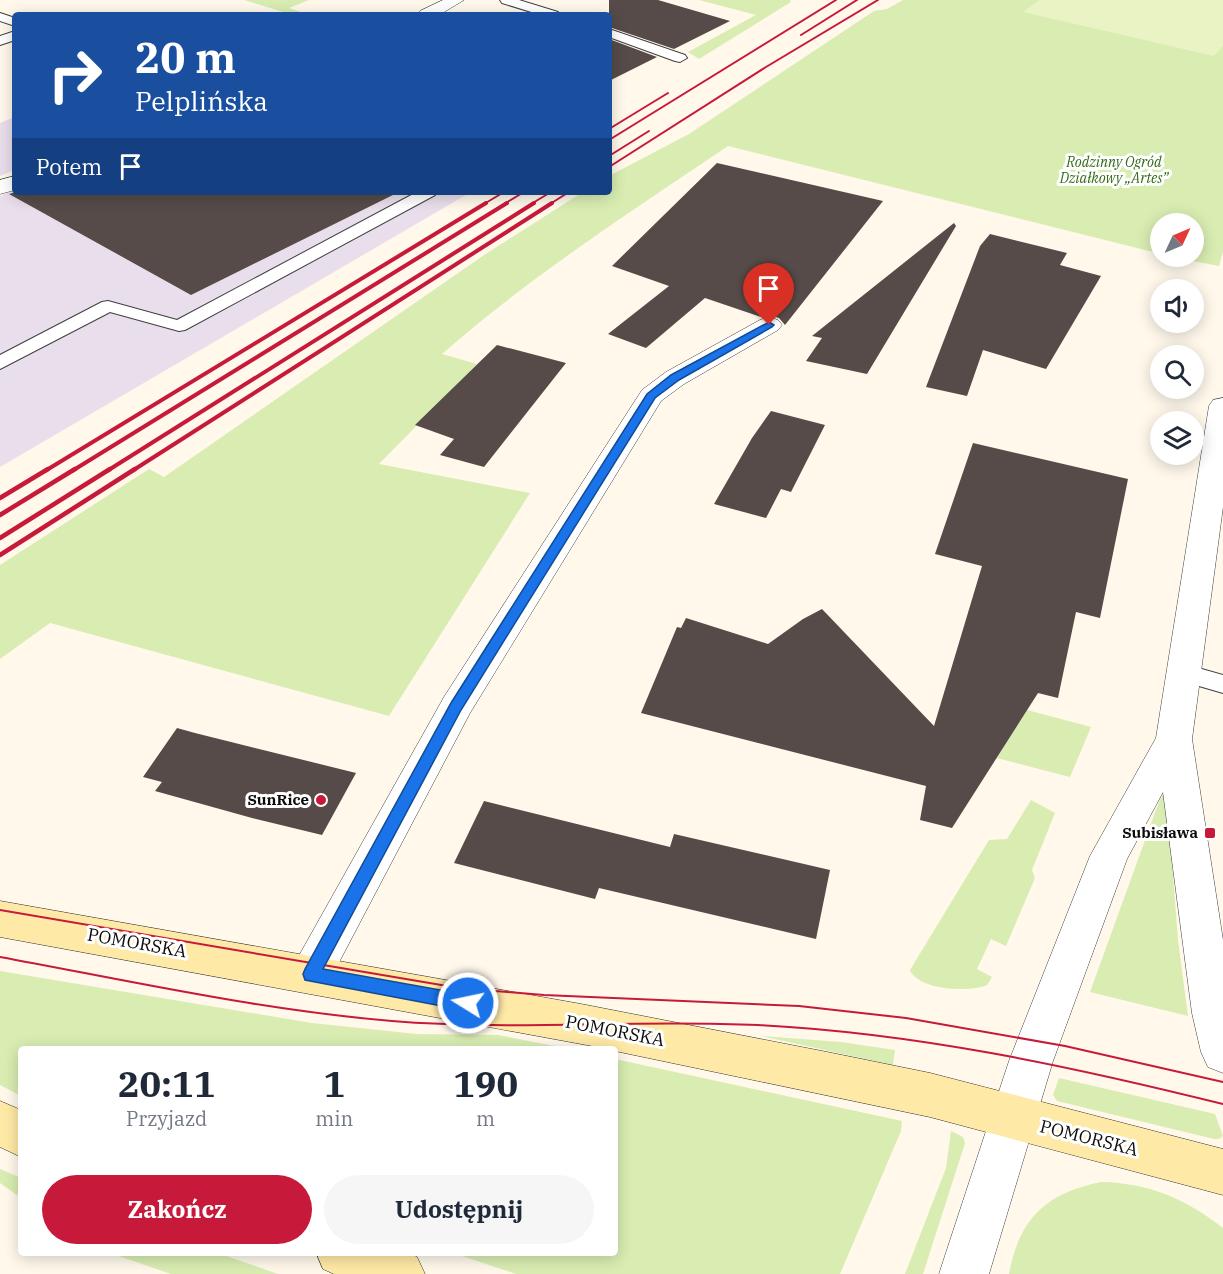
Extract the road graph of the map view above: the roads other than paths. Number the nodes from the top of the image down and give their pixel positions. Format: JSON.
{"nodes":[{"id":1,"x":456,"y":0,"type":"edge"},
{"id":2,"x":506,"y":0,"type":"edge"},
{"id":3,"x":432,"y":12,"type":"edge"},
{"id":4,"x":544,"y":12,"type":"edge"},
{"id":5,"x":612,"y":34,"type":"edge"},
{"id":6,"x":680,"y":58,"type":"dead end"},
{"id":7,"x":423,"y":195,"type":"edge"},
{"id":8,"x":769,"y":325,"type":"dead end"},
{"id":9,"x":0,"y":363,"type":"edge"},
{"id":10,"x":1223,"y":406,"type":"edge"},
{"id":11,"x":1184,"y":673,"type":"junction"},
{"id":12,"x":1223,"y":684,"type":"edge"},
{"id":13,"x":1174,"y":740,"type":"junction"},
{"id":14,"x":0,"y":919,"type":"edge"},
{"id":15,"x":311,"y":974,"type":"junction"},
{"id":16,"x":1223,"y":1052,"type":"edge"},
{"id":17,"x":1013,"y":1118,"type":"junction"},
{"id":18,"x":0,"y":1122,"type":"edge"},
{"id":19,"x":18,"y":1132,"type":"edge"},
{"id":20,"x":1223,"y":1172,"type":"edge"},
{"id":21,"x":351,"y":1256,"type":"edge"},
{"id":22,"x":400,"y":1274,"type":"edge"},
{"id":23,"x":964,"y":1274,"type":"edge"}],
"edges":[{"from":1,"to":3,"type":"street"},
{"from":2,"to":4,"type":"lane"},
{"from":5,"to":6,"type":"lane"},
{"from":7,"to":9,"type":"lane"},
{"from":8,"to":15,"type":"street"},
{"from":10,"to":11,"type":"street"},
{"from":11,"to":12,"type":"lane"},
{"from":11,"to":13,"type":"street"},
{"from":13,"to":16,"type":"street"},
{"from":13,"to":17,"type":"street"},
{"from":14,"to":15,"type":"main road","name":"POMORSKA"},
{"from":15,"to":17,"type":"main road","name":"POMORSKA"},
{"from":17,"to":20,"type":"main road","name":"POMORSKA"},
{"from":17,"to":23,"type":"street"},
{"from":18,"to":19,"type":"main road"},
{"from":21,"to":22,"type":"main road"}]}
